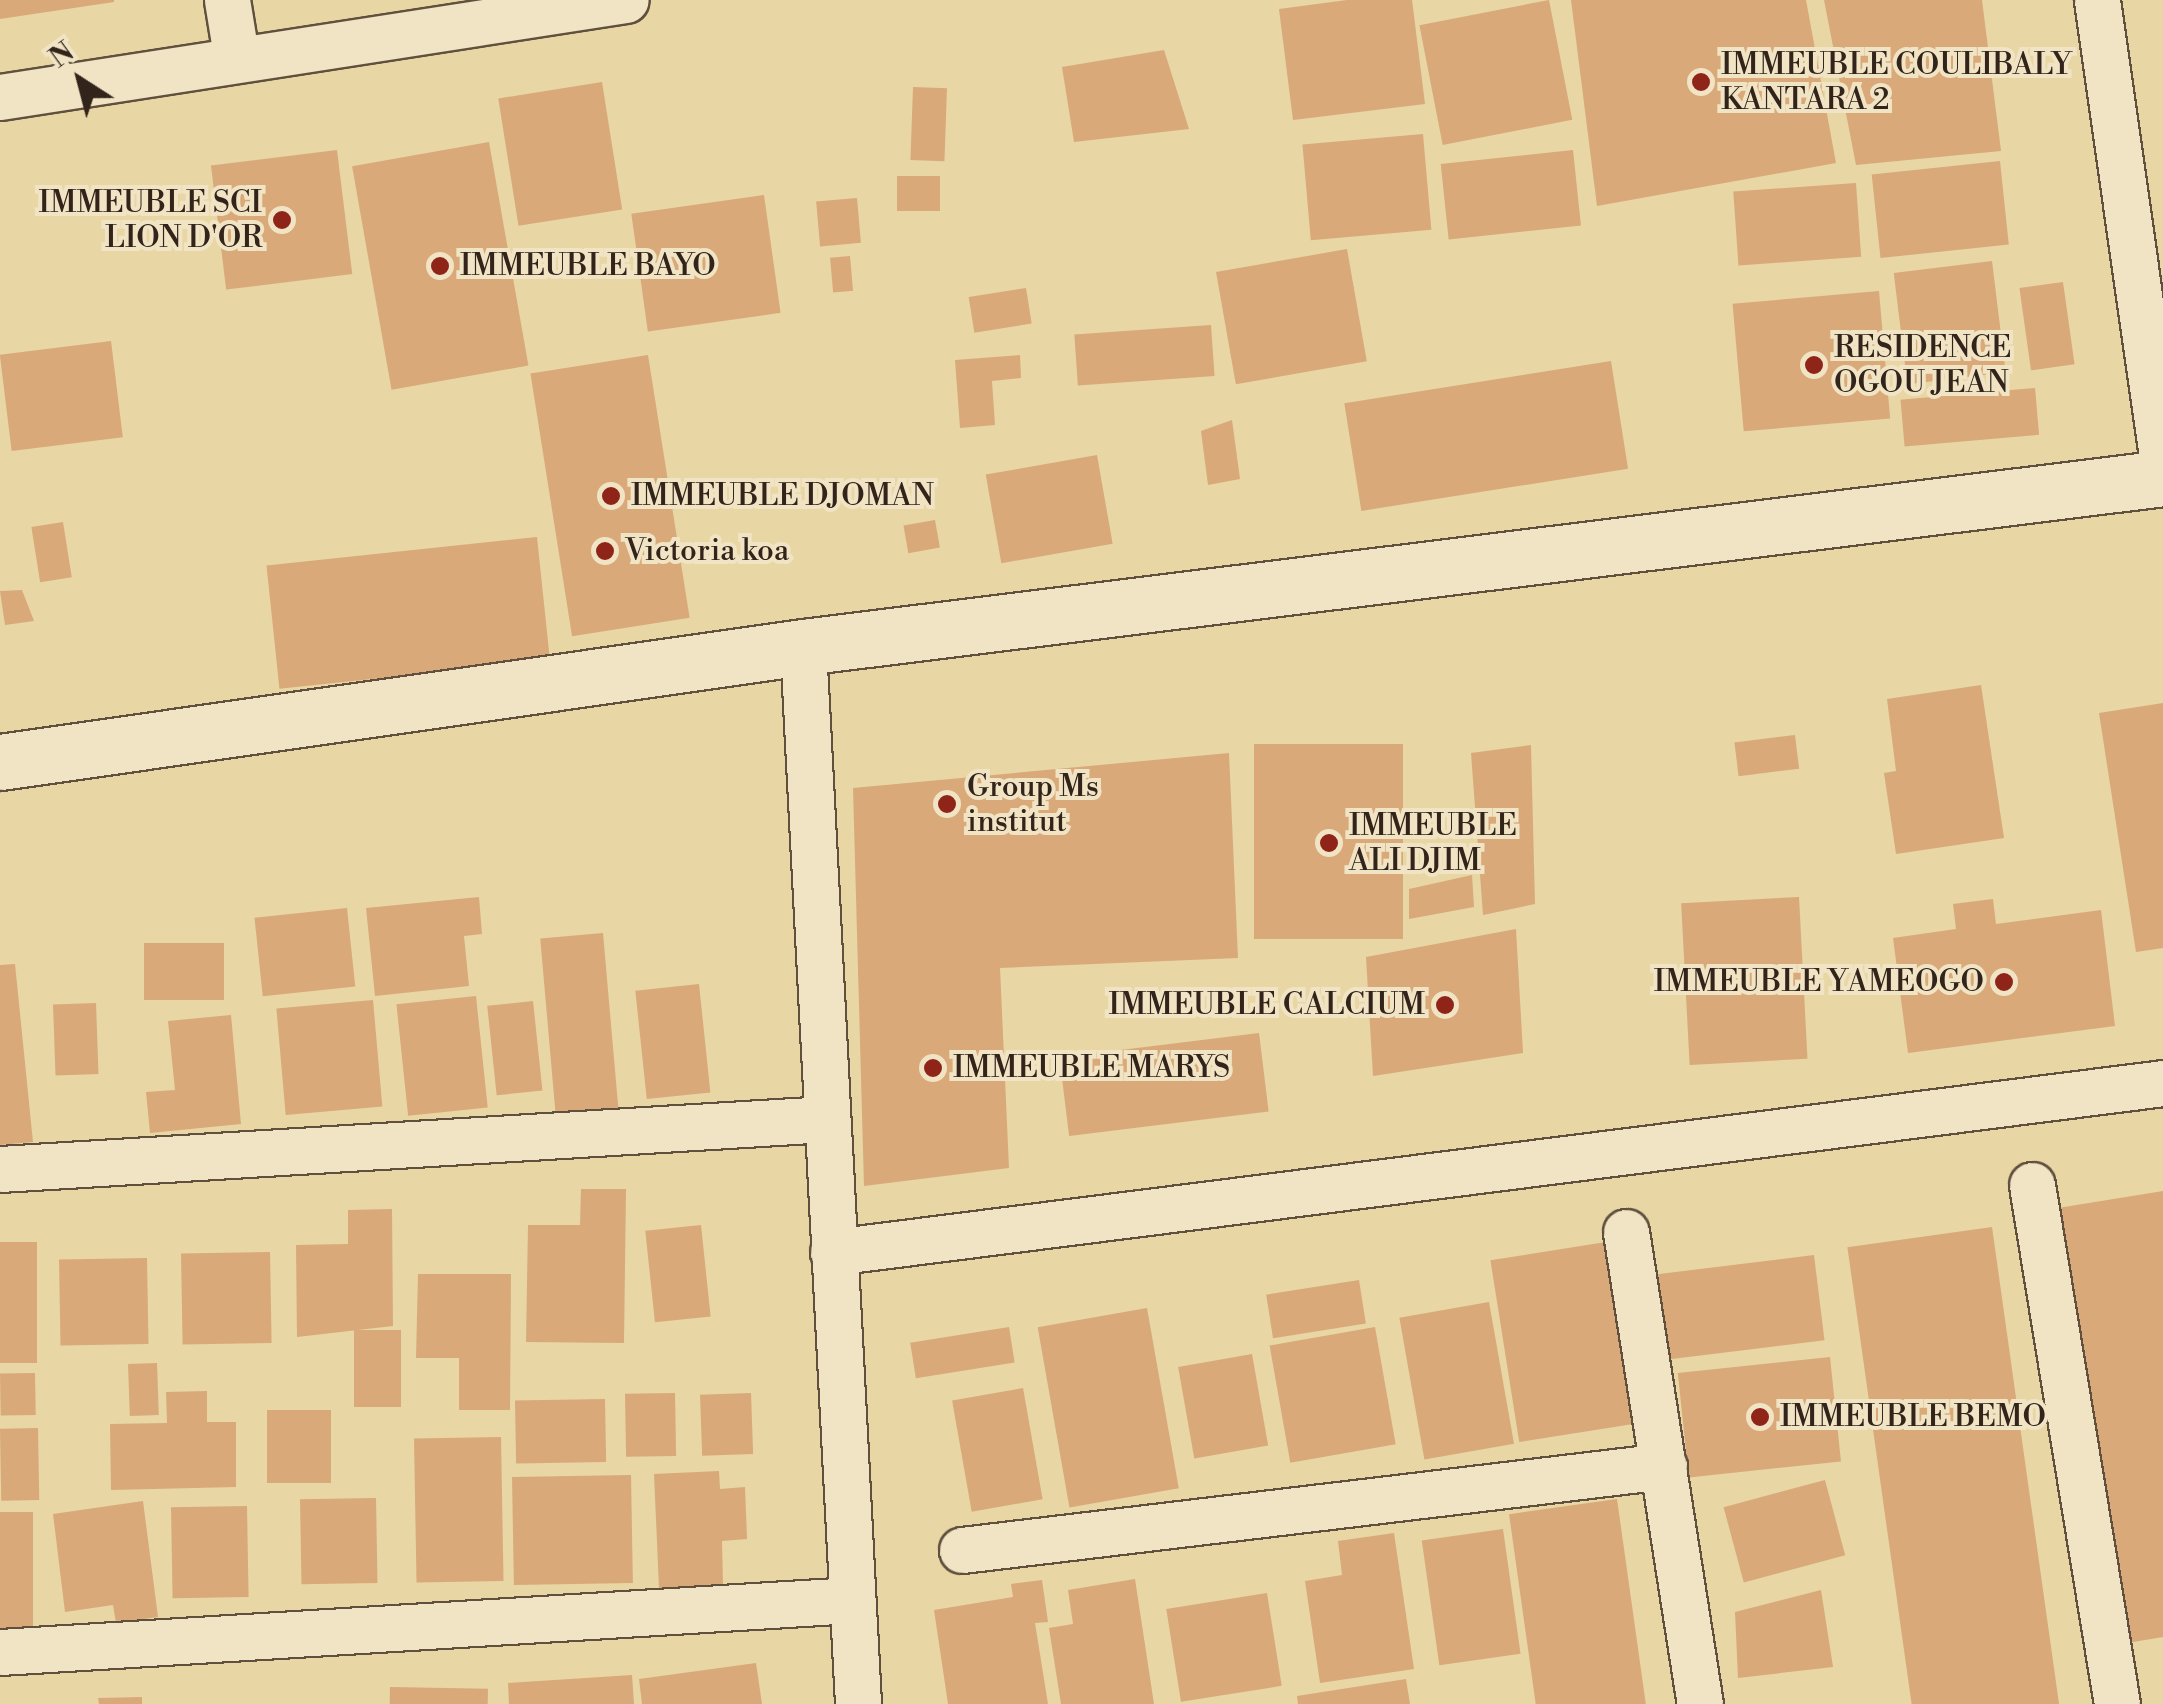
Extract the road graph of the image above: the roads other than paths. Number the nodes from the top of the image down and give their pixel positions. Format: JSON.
{"nodes":[{"id":1,"x":228,"y":0,"type":"edge"},
{"id":2,"x":626,"y":0,"type":"edge"},
{"id":3,"x":2097,"y":0,"type":"edge"},
{"id":4,"x":236,"y":55,"type":"junction"},
{"id":5,"x":0,"y":97,"type":"edge"},
{"id":6,"x":2163,"y":463,"type":"edge"},
{"id":7,"x":2163,"y":478,"type":"edge"},
{"id":8,"x":803,"y":647,"type":"junction"},
{"id":9,"x":0,"y":762,"type":"edge"},
{"id":10,"x":2163,"y":1083,"type":"edge"},
{"id":11,"x":826,"y":1119,"type":"junction"},
{"id":12,"x":0,"y":1170,"type":"edge"},
{"id":13,"x":2032,"y":1185,"type":"dead end"},
{"id":14,"x":1626,"y":1232,"type":"dead end"},
{"id":15,"x":833,"y":1252,"type":"junction"},
{"id":16,"x":1664,"y":1466,"type":"junction"},
{"id":17,"x":962,"y":1550,"type":"dead end"},
{"id":18,"x":852,"y":1600,"type":"junction"},
{"id":19,"x":0,"y":1652,"type":"edge"},
{"id":20,"x":858,"y":1704,"type":"edge"},
{"id":21,"x":1700,"y":1704,"type":"edge"},
{"id":22,"x":2116,"y":1704,"type":"edge"}],
"edges":[{"from":1,"to":4,"type":"street"},
{"from":2,"to":4,"type":"street"},
{"from":3,"to":6,"type":"street"},
{"from":4,"to":5,"type":"street"},
{"from":7,"to":8,"type":"street"},
{"from":8,"to":9,"type":"street"},
{"from":8,"to":11,"type":"street"},
{"from":10,"to":15,"type":"street"},
{"from":11,"to":12,"type":"street"},
{"from":11,"to":15,"type":"street"},
{"from":13,"to":22,"type":"street"},
{"from":14,"to":16,"type":"street"},
{"from":15,"to":18,"type":"street"},
{"from":16,"to":17,"type":"street"},
{"from":16,"to":21,"type":"street"},
{"from":18,"to":19,"type":"street"},
{"from":18,"to":20,"type":"street"}]}
